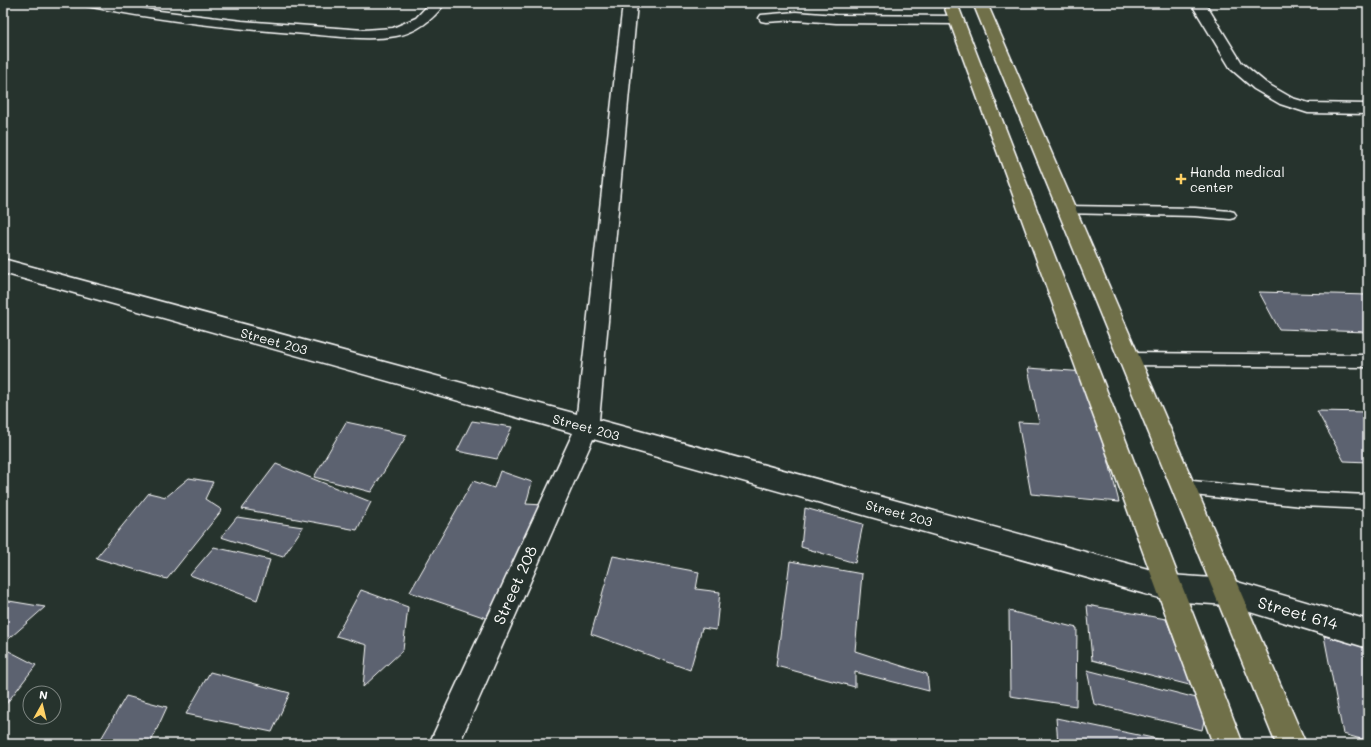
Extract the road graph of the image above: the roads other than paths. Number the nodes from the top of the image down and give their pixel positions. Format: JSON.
{"nodes":[{"id":1,"x":92,"y":3,"type":"edge"},
{"id":2,"x":438,"y":3,"type":"edge"},
{"id":3,"x":630,"y":3,"type":"edge"},
{"id":4,"x":980,"y":3,"type":"edge"},
{"id":5,"x":1198,"y":3,"type":"edge"},
{"id":6,"x":953,"y":11,"type":"edge"},
{"id":7,"x":766,"y":18,"type":"dead end"},
{"id":8,"x":1368,"y":109,"type":"edge"},
{"id":9,"x":1067,"y":210,"type":"junction"},
{"id":10,"x":1230,"y":215,"type":"dead end"},
{"id":11,"x":4,"y":268,"type":"edge"},
{"id":12,"x":1129,"y":359,"type":"junction"},
{"id":13,"x":1368,"y":361,"type":"edge"},
{"id":14,"x":587,"y":427,"type":"junction"},
{"id":15,"x":1184,"y":487,"type":"junction"},
{"id":16,"x":1368,"y":502,"type":"edge"},
{"id":17,"x":1170,"y":588,"type":"junction"},
{"id":18,"x":1227,"y":592,"type":"junction"},
{"id":19,"x":1368,"y":634,"type":"edge"},
{"id":20,"x":444,"y":744,"type":"edge"},
{"id":21,"x":1228,"y":744,"type":"edge"},
{"id":22,"x":1291,"y":744,"type":"edge"}],
"edges":[{"from":1,"to":2,"type":"street"},
{"from":3,"to":14,"type":"street","name":"Street 208"},
{"from":4,"to":9,"type":"main road"},
{"from":5,"to":8,"type":"street"},
{"from":6,"to":7,"type":"street"},
{"from":6,"to":17,"type":"main road"},
{"from":9,"to":10,"type":"lane"},
{"from":9,"to":12,"type":"main road"},
{"from":11,"to":14,"type":"street","name":"Street 203"},
{"from":12,"to":13,"type":"lane"},
{"from":12,"to":15,"type":"main road"},
{"from":14,"to":17,"type":"street","name":"Street 203"},
{"from":14,"to":20,"type":"street","name":"Street 208"},
{"from":15,"to":16,"type":"lane"},
{"from":15,"to":18,"type":"main road"},
{"from":17,"to":18,"type":"street","name":"Street 203"},
{"from":17,"to":21,"type":"main road"},
{"from":18,"to":19,"type":"street","name":"Street 614"},
{"from":18,"to":22,"type":"main road"}]}
